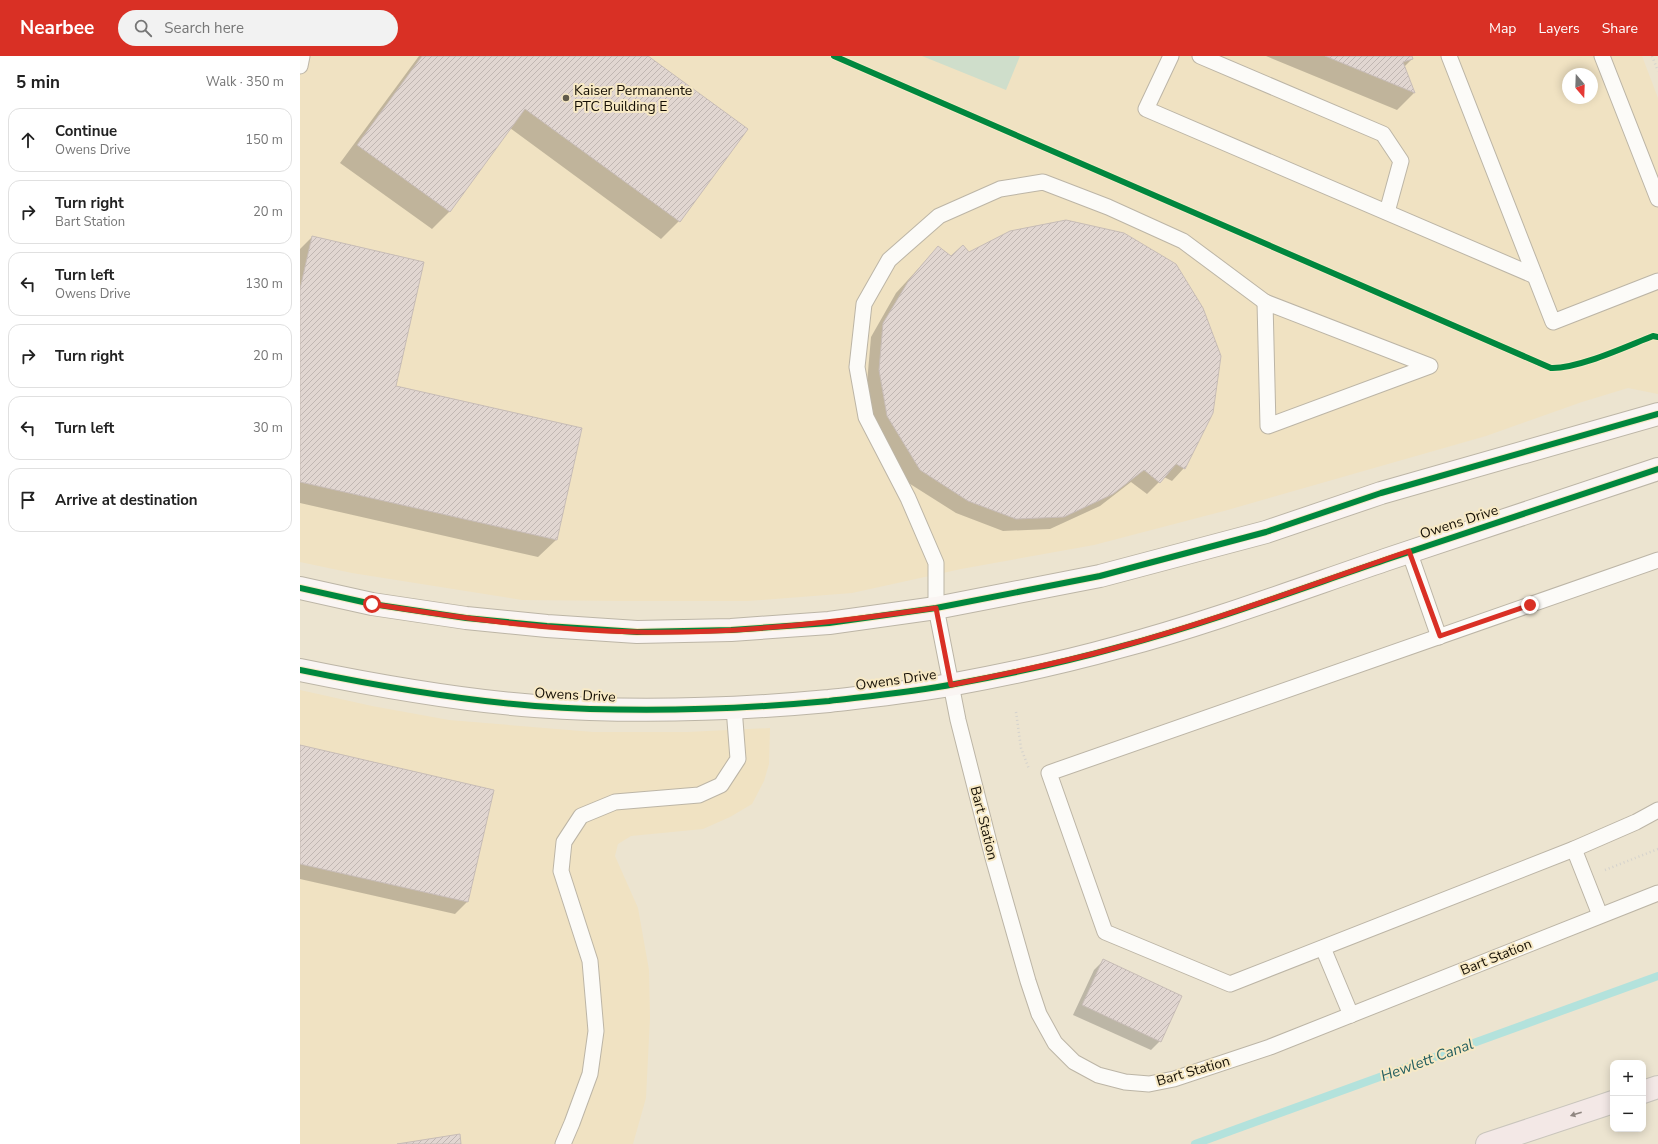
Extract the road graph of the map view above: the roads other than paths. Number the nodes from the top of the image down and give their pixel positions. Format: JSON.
{"nodes":[{"id":1,"x":302,"y":56,"type":"edge"},
{"id":2,"x":1171,"y":56,"type":"edge"},
{"id":3,"x":1200,"y":56,"type":"edge"},
{"id":4,"x":1449,"y":56,"type":"edge"},
{"id":5,"x":1602,"y":56,"type":"edge"},
{"id":6,"x":300,"y":66,"type":"edge"},
{"id":7,"x":1658,"y":199,"type":"edge"},
{"id":8,"x":1387,"y":212,"type":"junction"},
{"id":9,"x":1535,"y":276,"type":"junction"},
{"id":10,"x":1658,"y":281,"type":"edge"},
{"id":11,"x":1265,"y":302,"type":"junction"},
{"id":12,"x":1658,"y":414,"type":"edge"},
{"id":13,"x":1658,"y":469,"type":"edge"},
{"id":14,"x":1409,"y":551,"type":"junction"},
{"id":15,"x":1658,"y":560,"type":"edge"},
{"id":16,"x":300,"y":588,"type":"edge"},
{"id":17,"x":936,"y":608,"type":"junction"},
{"id":18,"x":1440,"y":636,"type":"junction"},
{"id":19,"x":300,"y":670,"type":"edge"},
{"id":20,"x":951,"y":685,"type":"junction"},
{"id":21,"x":734,"y":708,"type":"junction"},
{"id":22,"x":1658,"y":810,"type":"edge"},
{"id":23,"x":1574,"y":849,"type":"junction"},
{"id":24,"x":1658,"y":893,"type":"edge"},
{"id":25,"x":1600,"y":915,"type":"junction"},
{"id":26,"x":1323,"y":948,"type":"junction"},
{"id":27,"x":1351,"y":1015,"type":"junction"},
{"id":28,"x":1658,"y":1087,"type":"edge"},
{"id":29,"x":1646,"y":1091,"type":"edge"},
{"id":30,"x":1610,"y":1103,"type":"edge"},
{"id":31,"x":563,"y":1144,"type":"edge"},
{"id":32,"x":1487,"y":1144,"type":"edge"}],
"edges":[{"from":1,"to":6,"type":"lane"},
{"from":2,"to":8,"type":"lane"},
{"from":3,"to":8,"type":"lane"},
{"from":4,"to":9,"type":"lane"},
{"from":5,"to":7,"type":"lane"},
{"from":8,"to":9,"type":"lane"},
{"from":9,"to":10,"type":"lane"},
{"from":11,"to":11,"type":"lane","name":"Bart Station"},
{"from":11,"to":17,"type":"lane","name":"Bart Station"},
{"from":12,"to":17,"type":"street"},
{"from":13,"to":14,"type":"street","name":"Owens Drive"},
{"from":14,"to":18,"type":"lane"},
{"from":14,"to":20,"type":"street","name":"Owens Drive"},
{"from":15,"to":18,"type":"lane"},
{"from":16,"to":17,"type":"street"},
{"from":17,"to":20,"type":"lane","name":"Bart Station"},
{"from":18,"to":26,"type":"lane"},
{"from":19,"to":21,"type":"street","name":"Owens Drive"},
{"from":20,"to":21,"type":"street","name":"Owens Drive"},
{"from":20,"to":27,"type":"lane","name":"Bart Station"},
{"from":21,"to":31,"type":"lane"},
{"from":22,"to":23,"type":"lane"},
{"from":23,"to":25,"type":"lane"},
{"from":23,"to":26,"type":"lane"},
{"from":24,"to":25,"type":"lane","name":"Bart Station"},
{"from":25,"to":27,"type":"lane","name":"Bart Station"},
{"from":26,"to":27,"type":"lane"},
{"from":28,"to":29,"type":"highway"},
{"from":30,"to":32,"type":"highway","one_way":true}]}
